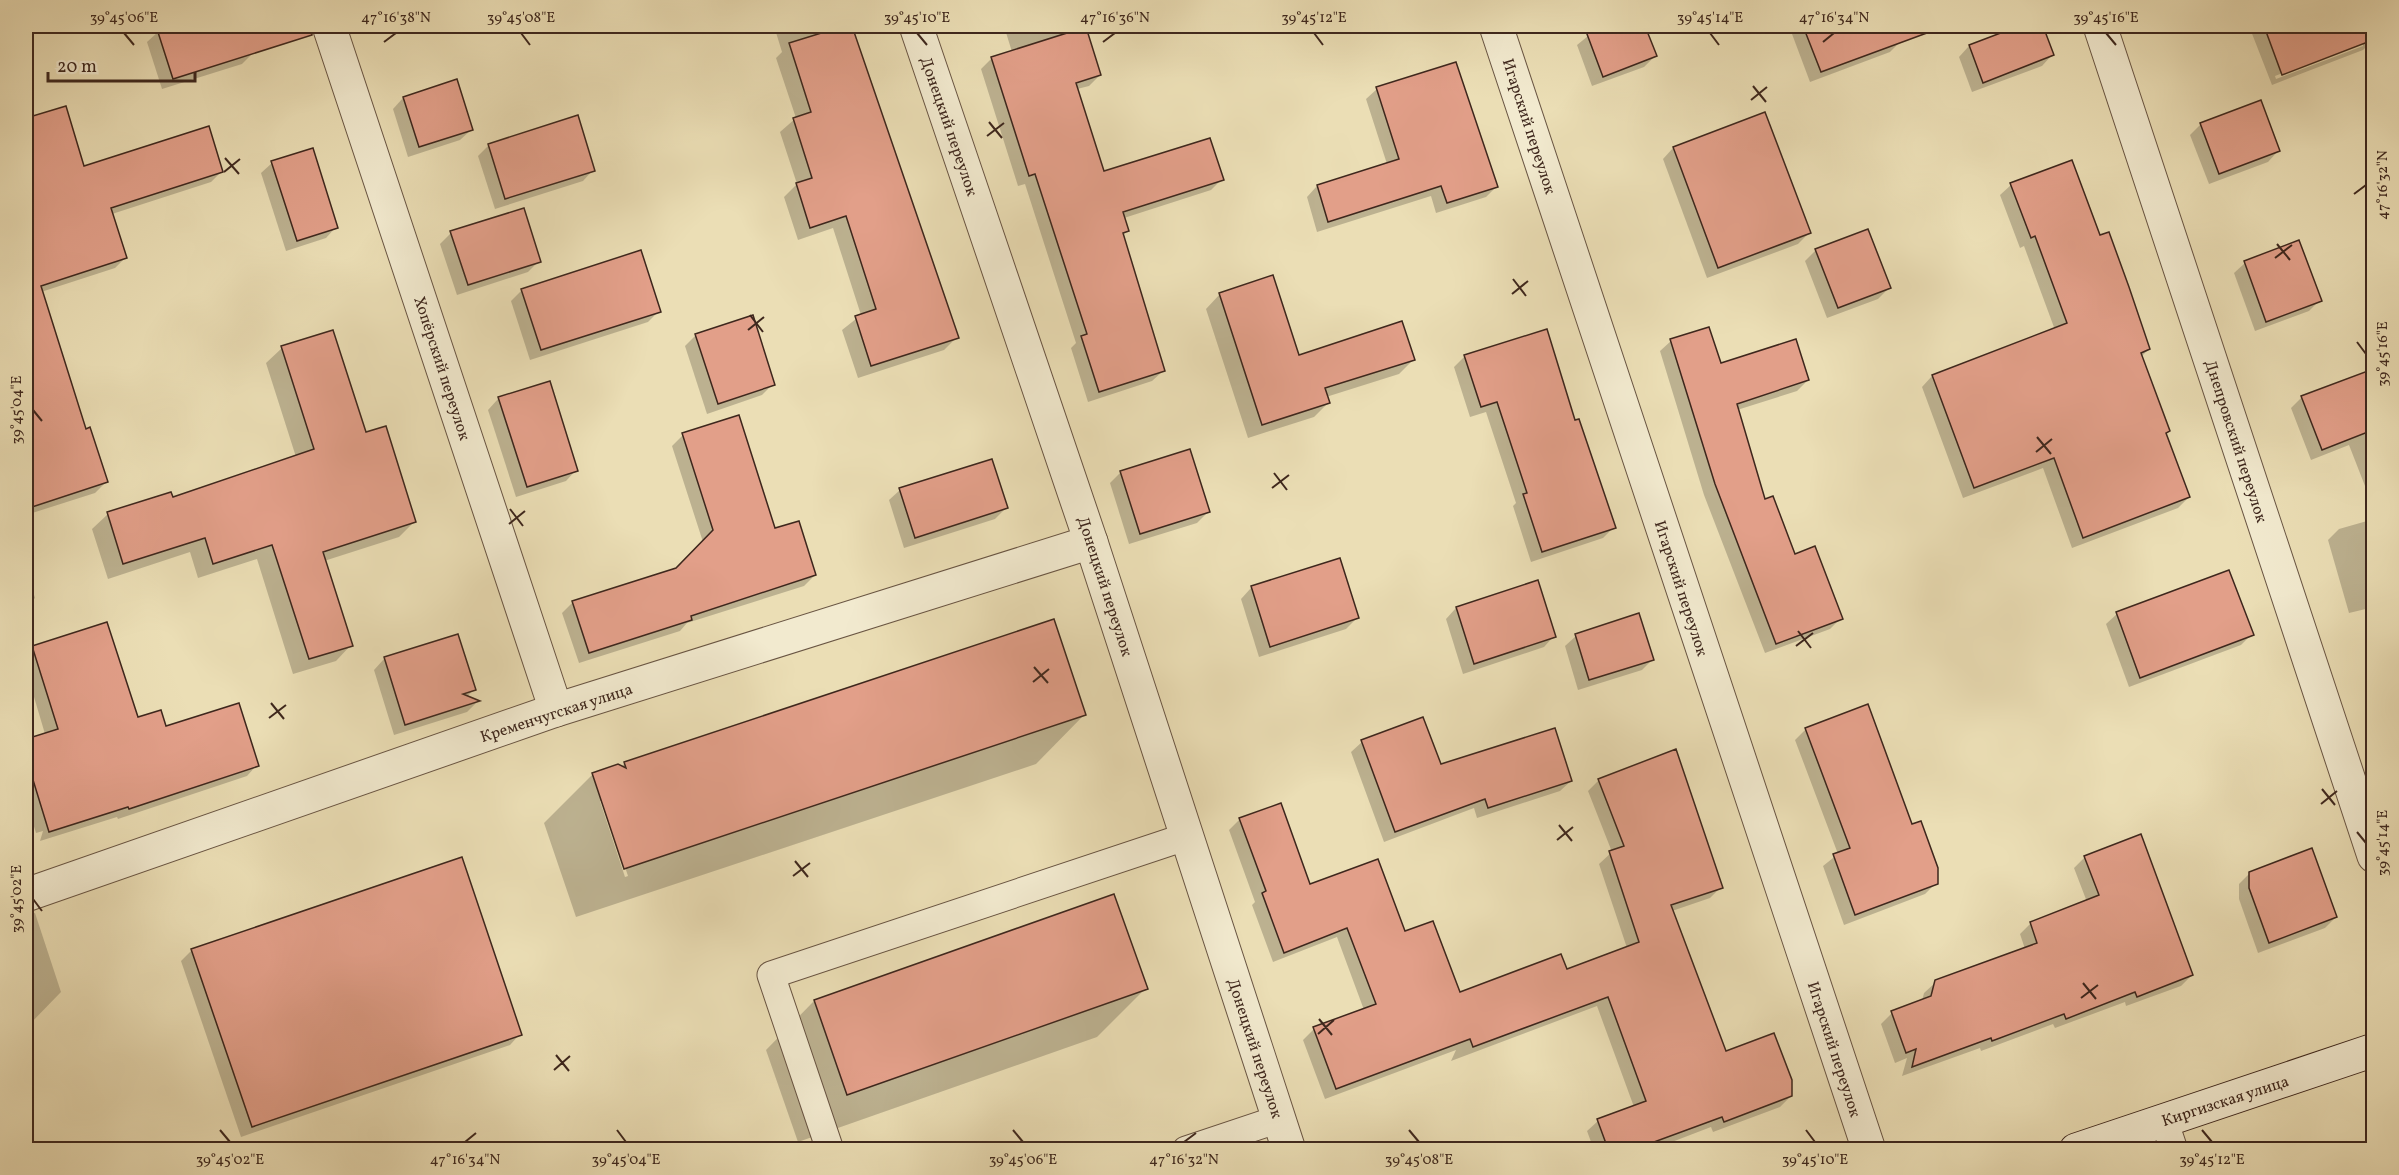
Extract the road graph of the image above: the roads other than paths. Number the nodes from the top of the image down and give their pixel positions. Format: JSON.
{"nodes":[{"id":1,"x":329,"y":26,"type":"edge"},
{"id":2,"x":916,"y":26,"type":"edge"},
{"id":3,"x":1496,"y":26,"type":"edge"},
{"id":4,"x":2100,"y":26,"type":"edge"},
{"id":5,"x":1091,"y":542,"type":"junction"},
{"id":6,"x":556,"y":710,"type":"junction"},
{"id":7,"x":1188,"y":836,"type":"junction"},
{"id":8,"x":2373,"y":856,"type":"edge"},
{"id":9,"x":26,"y":895,"type":"edge"},
{"id":10,"x":2373,"y":1050,"type":"edge"},
{"id":11,"x":1284,"y":1134,"type":"edge"},
{"id":12,"x":2169,"y":1135,"type":"edge"},
{"id":13,"x":830,"y":1149,"type":"edge"},
{"id":14,"x":1186,"y":1149,"type":"edge"},
{"id":15,"x":1869,"y":1149,"type":"edge"},
{"id":16,"x":2076,"y":1149,"type":"edge"}],
"edges":[{"from":1,"to":6,"type":"street","name":"Хопёрский переулок"},
{"from":2,"to":5,"type":"street","name":"Донецкий переулок"},
{"from":3,"to":15,"type":"street","name":"Игарский переулок"},
{"from":4,"to":8,"type":"street","name":"Днепровский переулок"},
{"from":5,"to":6,"type":"street","name":"Кременчугская улица"},
{"from":5,"to":7,"type":"street","name":"Донецкий переулок"},
{"from":6,"to":9,"type":"street","name":"Кременчугская улица"},
{"from":7,"to":11,"type":"street","name":"Донецкий переулок"},
{"from":7,"to":13,"type":"lane"},
{"from":10,"to":12,"type":"street","name":"Киргизская улица"},
{"from":11,"to":14,"type":"lane"},
{"from":12,"to":16,"type":"street","name":"Киргизская улица"}]}
